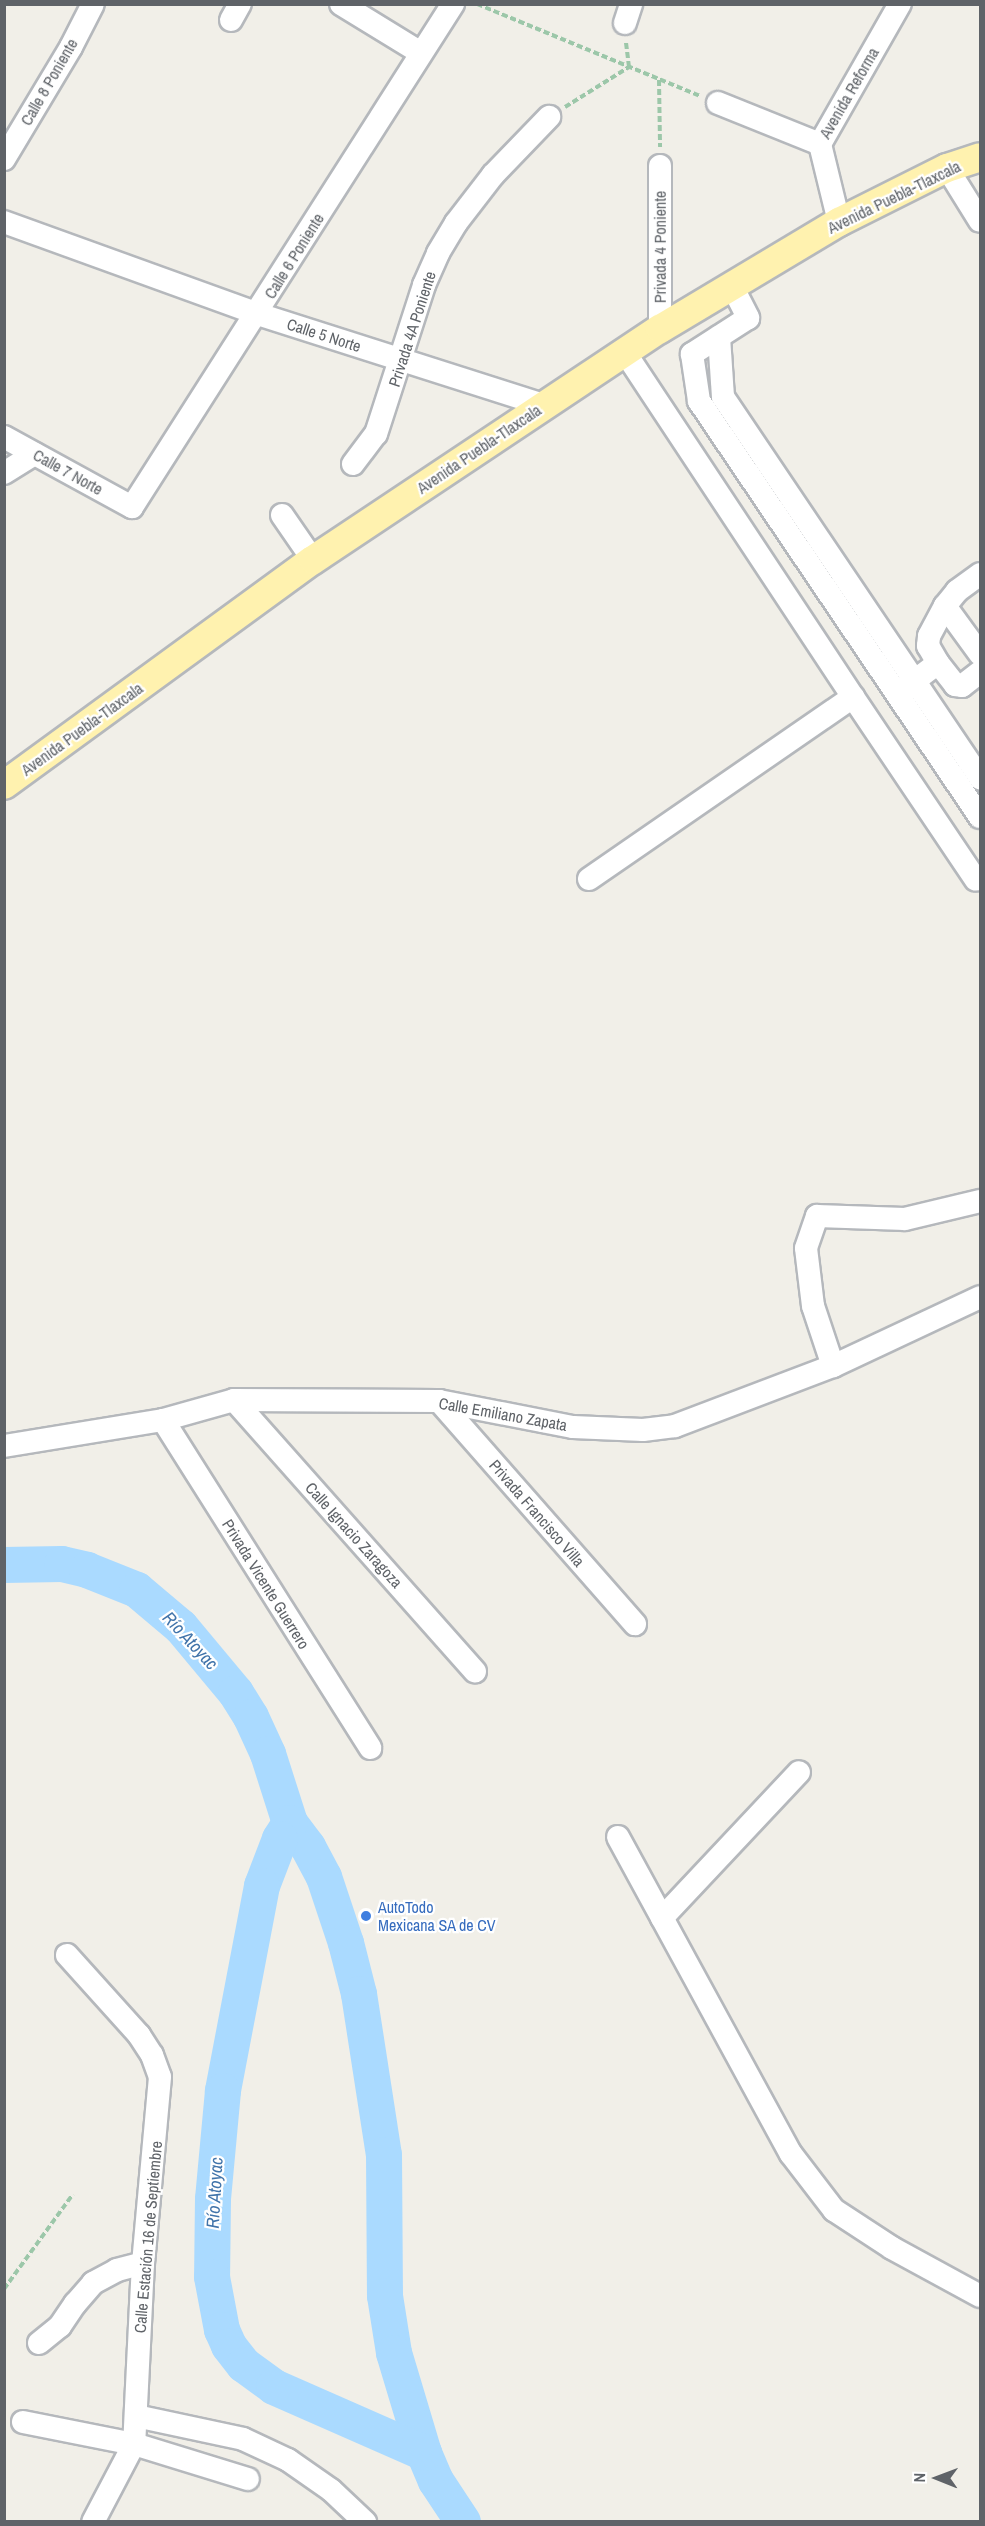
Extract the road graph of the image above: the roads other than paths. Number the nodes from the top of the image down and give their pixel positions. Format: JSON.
{"nodes":[{"id":1,"x":93,"y":4,"type":"edge"},
{"id":2,"x":341,"y":4,"type":"edge"},
{"id":3,"x":453,"y":4,"type":"edge"},
{"id":4,"x":900,"y":4,"type":"edge"},
{"id":5,"x":421,"y":53,"type":"junction"},
{"id":6,"x":718,"y":103,"type":"road end"},
{"id":7,"x":549,"y":117,"type":"road end"},
{"id":8,"x":820,"y":144,"type":"junction"},
{"id":9,"x":8,"y":148,"type":"edge"},
{"id":10,"x":981,"y":158,"type":"edge"},
{"id":11,"x":660,"y":166,"type":"road end"},
{"id":12,"x":947,"y":168,"type":"junction"},
{"id":13,"x":981,"y":221,"type":"edge"},
{"id":14,"x":4,"y":222,"type":"edge"},
{"id":15,"x":839,"y":222,"type":"junction"},
{"id":16,"x":732,"y":286,"type":"junction"},
{"id":17,"x":258,"y":314,"type":"junction"},
{"id":18,"x":660,"y":329,"type":"junction"},
{"id":19,"x":625,"y":352,"type":"junction"},
{"id":20,"x":402,"y":361,"type":"junction"},
{"id":21,"x":544,"y":405,"type":"junction"},
{"id":22,"x":4,"y":437,"type":"edge"},
{"id":23,"x":35,"y":454,"type":"junction"},
{"id":24,"x":353,"y":464,"type":"dead end"},
{"id":25,"x":4,"y":473,"type":"edge"},
{"id":26,"x":132,"y":507,"type":"joint"},
{"id":27,"x":282,"y":515,"type":"dead end"},
{"id":28,"x":313,"y":561,"type":"junction"},
{"id":29,"x":981,"y":574,"type":"edge"},
{"id":30,"x":945,"y":606,"type":"junction"},
{"id":31,"x":981,"y":654,"type":"edge"},
{"id":32,"x":938,"y":663,"type":"junction"},
{"id":33,"x":981,"y":672,"type":"edge"},
{"id":34,"x":906,"y":688,"type":"junction"},
{"id":35,"x":853,"y":697,"type":"junction"},
{"id":36,"x":981,"y":778,"type":"edge"},
{"id":37,"x":4,"y":785,"type":"edge"},
{"id":38,"x":981,"y":817,"type":"edge"},
{"id":39,"x":589,"y":879,"type":"dead end"},
{"id":40,"x":976,"y":880,"type":"dead end"},
{"id":41,"x":981,"y":1201,"type":"edge"},
{"id":42,"x":981,"y":1296,"type":"edge"},
{"id":43,"x":833,"y":1366,"type":"junction"},
{"id":44,"x":234,"y":1400,"type":"junction"},
{"id":45,"x":439,"y":1401,"type":"junction"},
{"id":46,"x":163,"y":1420,"type":"junction"},
{"id":47,"x":4,"y":1446,"type":"edge"},
{"id":48,"x":635,"y":1624,"type":"dead end"},
{"id":49,"x":475,"y":1671,"type":"dead end"},
{"id":50,"x":370,"y":1748,"type":"dead end"},
{"id":51,"x":799,"y":1772,"type":"dead end"},
{"id":52,"x":618,"y":1837,"type":"dead end"},
{"id":53,"x":662,"y":1918,"type":"junction"},
{"id":54,"x":67,"y":1955,"type":"dead end"},
{"id":55,"x":143,"y":2263,"type":"junction"},
{"id":56,"x":981,"y":2296,"type":"edge"},
{"id":57,"x":39,"y":2343,"type":"dead end"},
{"id":58,"x":136,"y":2416,"type":"junction"},
{"id":59,"x":23,"y":2422,"type":"dead end"},
{"id":60,"x":134,"y":2444,"type":"junction"},
{"id":61,"x":248,"y":2479,"type":"dead end"},
{"id":62,"x":93,"y":2522,"type":"edge"},
{"id":63,"x":365,"y":2522,"type":"edge"}],
"edges":[{"from":1,"to":9,"type":"street","name":"Calle 8 Poniente"},
{"from":2,"to":5,"type":"street"},
{"from":3,"to":5,"type":"street","name":"Calle 6 Poniente"},
{"from":4,"to":8,"type":"street","name":"Avenida Reforma"},
{"from":5,"to":17,"type":"street","name":"Calle 6 Poniente"},
{"from":6,"to":8,"type":"street"},
{"from":7,"to":20,"type":"street","name":"Privada 4A Poniente"},
{"from":8,"to":15,"type":"street","name":"Avenida Reforma"},
{"from":10,"to":12,"type":"main road","name":"Avenida Puebla-Tlaxcala"},
{"from":11,"to":18,"type":"street","name":"Privada 4 Poniente"},
{"from":12,"to":13,"type":"street"},
{"from":12,"to":15,"type":"main road","name":"Avenida Puebla-Tlaxcala"},
{"from":14,"to":17,"type":"street","name":"Calle 5 Norte"},
{"from":15,"to":16,"type":"main road","name":"Avenida Puebla-Tlaxcala"},
{"from":16,"to":18,"type":"main road","name":"Avenida Puebla-Tlaxcala"},
{"from":16,"to":34,"type":"street"},
{"from":17,"to":20,"type":"street","name":"Calle 5 Norte"},
{"from":17,"to":26,"type":"street","name":"Calle 6 Poniente"},
{"from":18,"to":19,"type":"main road","name":"Avenida Puebla-Tlaxcala"},
{"from":19,"to":21,"type":"main road","name":"Avenida Puebla-Tlaxcala"},
{"from":19,"to":35,"type":"street"},
{"from":20,"to":21,"type":"street","name":"Calle 5 Norte"},
{"from":20,"to":24,"type":"street","name":"Privada 4A Poniente"},
{"from":21,"to":28,"type":"main road","name":"Avenida Puebla-Tlaxcala"},
{"from":22,"to":23,"type":"street","name":"Calle 7 Norte"},
{"from":23,"to":25,"type":"street"},
{"from":23,"to":26,"type":"street","name":"Calle 7 Norte"},
{"from":27,"to":28,"type":"street"},
{"from":28,"to":37,"type":"main road","name":"Avenida Puebla-Tlaxcala"},
{"from":29,"to":30,"type":"street"},
{"from":30,"to":31,"type":"street"},
{"from":30,"to":32,"type":"street"},
{"from":32,"to":33,"type":"street"},
{"from":32,"to":34,"type":"street"},
{"from":34,"to":36,"type":"street"},
{"from":34,"to":38,"type":"street"},
{"from":35,"to":39,"type":"street"},
{"from":35,"to":40,"type":"street"},
{"from":41,"to":43,"type":"street"},
{"from":42,"to":43,"type":"street","name":"Calle Emiliano Zapata"},
{"from":43,"to":45,"type":"street","name":"Calle Emiliano Zapata"},
{"from":44,"to":45,"type":"street","name":"Calle Emiliano Zapata"},
{"from":44,"to":46,"type":"street","name":"Calle Emiliano Zapata"},
{"from":44,"to":49,"type":"street","name":"Calle Ignacio Zaragoza"},
{"from":45,"to":48,"type":"street","name":"Privada Francisco Villa"},
{"from":46,"to":47,"type":"street","name":"Calle Emiliano Zapata"},
{"from":46,"to":50,"type":"street","name":"Privada Vicente Guerrero"},
{"from":51,"to":53,"type":"street"},
{"from":52,"to":53,"type":"street"},
{"from":53,"to":56,"type":"street"},
{"from":54,"to":55,"type":"street","name":"Calle Estación 16 de Septiembre"},
{"from":55,"to":57,"type":"street"},
{"from":55,"to":58,"type":"street","name":"Calle Estación 16 de Septiembre"},
{"from":58,"to":60,"type":"street","name":"Calle Estación 16 de Septiembre"},
{"from":58,"to":63,"type":"street"},
{"from":59,"to":60,"type":"street"},
{"from":60,"to":61,"type":"street"},
{"from":60,"to":62,"type":"street"}]}
